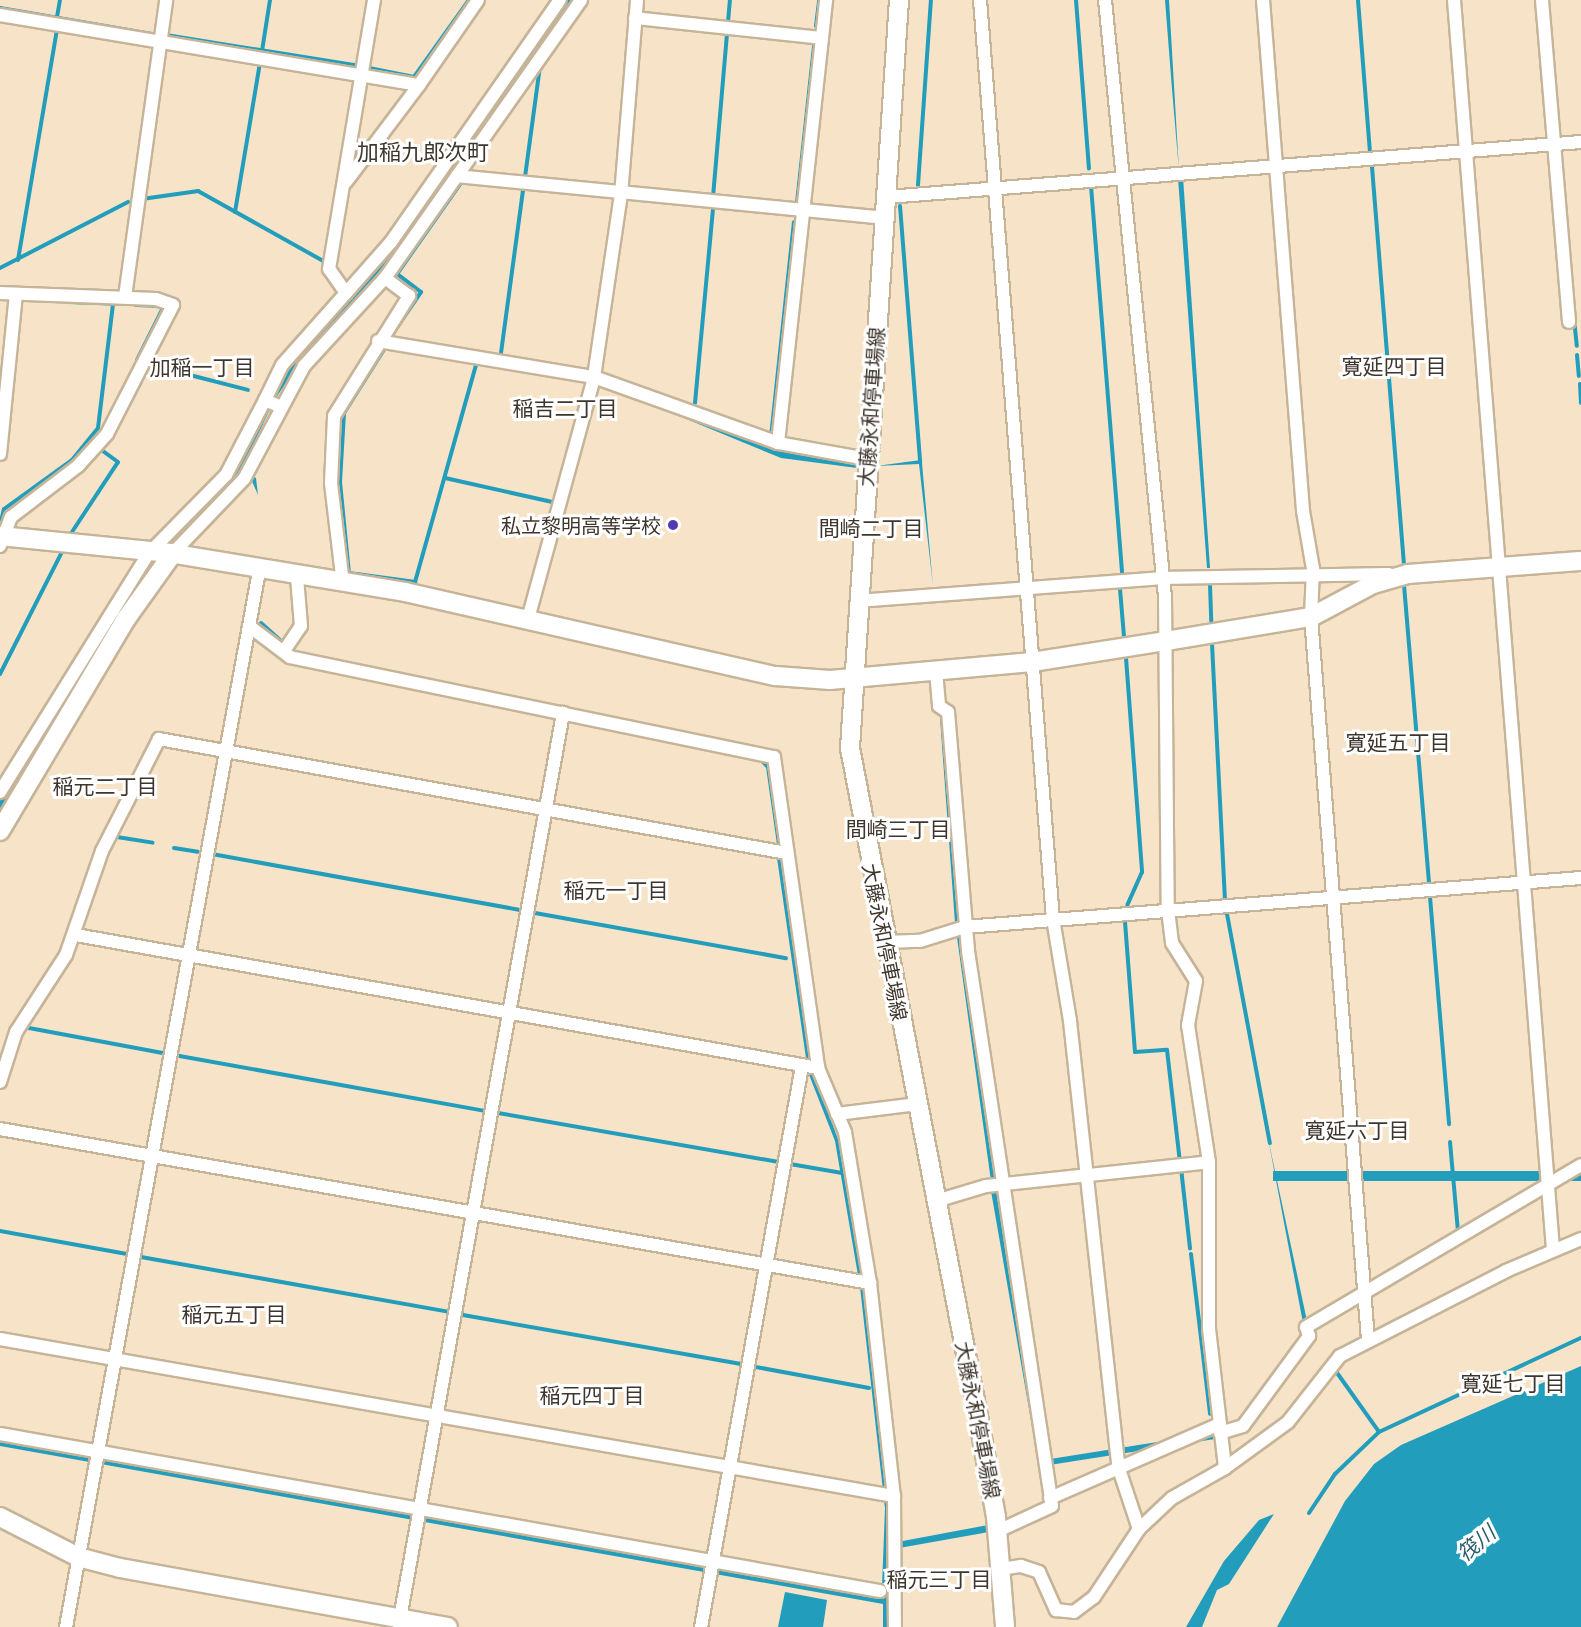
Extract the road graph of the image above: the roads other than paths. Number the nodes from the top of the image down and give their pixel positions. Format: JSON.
{"nodes":[{"id":1,"x":166,"y":0,"type":"edge"},
{"id":2,"x":374,"y":0,"type":"edge"},
{"id":3,"x":478,"y":0,"type":"edge"},
{"id":4,"x":560,"y":0,"type":"edge"},
{"id":5,"x":581,"y":0,"type":"edge"},
{"id":6,"x":637,"y":0,"type":"edge"},
{"id":7,"x":826,"y":0,"type":"edge"},
{"id":8,"x":899,"y":0,"type":"edge"},
{"id":9,"x":980,"y":0,"type":"edge"},
{"id":10,"x":1105,"y":0,"type":"edge"},
{"id":11,"x":1263,"y":0,"type":"edge"},
{"id":12,"x":1454,"y":0,"type":"edge"},
{"id":13,"x":1542,"y":0,"type":"edge"},
{"id":14,"x":0,"y":15,"type":"edge"},
{"id":15,"x":635,"y":18,"type":"junction"},
{"id":16,"x":822,"y":38,"type":"junction"},
{"id":17,"x":160,"y":41,"type":"junction"},
{"id":18,"x":362,"y":73,"type":"junction"},
{"id":19,"x":419,"y":85,"type":"junction"},
{"id":20,"x":1581,"y":142,"type":"edge"},
{"id":21,"x":1554,"y":144,"type":"junction"},
{"id":22,"x":1467,"y":151,"type":"junction"},
{"id":23,"x":1276,"y":167,"type":"junction"},
{"id":24,"x":457,"y":176,"type":"junction"},
{"id":25,"x":1119,"y":179,"type":"junction"},
{"id":26,"x":346,"y":182,"type":"junction"},
{"id":27,"x":994,"y":188,"type":"junction"},
{"id":28,"x":621,"y":195,"type":"junction"},
{"id":29,"x":887,"y":196,"type":"junction"},
{"id":30,"x":804,"y":213,"type":"junction"},
{"id":31,"x":885,"y":219,"type":"junction"},
{"id":32,"x":385,"y":278,"type":"junction"},
{"id":33,"x":0,"y":293,"type":"edge"},
{"id":34,"x":346,"y":293,"type":"junction"},
{"id":35,"x":16,"y":294,"type":"junction"},
{"id":36,"x":125,"y":297,"type":"junction"},
{"id":37,"x":1569,"y":322,"type":"dead end"},
{"id":38,"x":378,"y":341,"type":"junction"},
{"id":39,"x":594,"y":377,"type":"junction"},
{"id":40,"x":271,"y":403,"type":"junction"},
{"id":41,"x":773,"y":441,"type":"junction"},
{"id":42,"x":0,"y":454,"type":"edge"},
{"id":43,"x":867,"y":459,"type":"junction"},
{"id":44,"x":1,"y":539,"type":"edge"},
{"id":45,"x":160,"y":552,"type":"junction"},
{"id":46,"x":1581,"y":561,"type":"edge"},
{"id":47,"x":1498,"y":568,"type":"junction"},
{"id":48,"x":259,"y":571,"type":"junction"},
{"id":49,"x":1407,"y":574,"type":"junction"},
{"id":50,"x":297,"y":577,"type":"junction"},
{"id":51,"x":1160,"y":578,"type":"junction"},
{"id":52,"x":1311,"y":579,"type":"junction"},
{"id":53,"x":343,"y":584,"type":"junction"},
{"id":54,"x":1026,"y":590,"type":"junction"},
{"id":55,"x":857,"y":601,"type":"junction"},
{"id":56,"x":1311,"y":617,"type":"junction"},
{"id":57,"x":528,"y":619,"type":"junction"},
{"id":58,"x":249,"y":626,"type":"junction"},
{"id":59,"x":1166,"y":641,"type":"junction"},
{"id":60,"x":284,"y":651,"type":"junction"},
{"id":61,"x":1032,"y":662,"type":"junction"},
{"id":62,"x":936,"y":671,"type":"junction"},
{"id":63,"x":852,"y":680,"type":"junction"},
{"id":64,"x":563,"y":713,"type":"junction"},
{"id":65,"x":222,"y":754,"type":"junction"},
{"id":66,"x":0,"y":792,"type":"edge"},
{"id":67,"x":546,"y":812,"type":"junction"},
{"id":68,"x":0,"y":831,"type":"edge"},
{"id":69,"x":786,"y":853,"type":"junction"},
{"id":70,"x":1581,"y":878,"type":"edge"},
{"id":71,"x":1524,"y":883,"type":"junction"},
{"id":72,"x":1335,"y":897,"type":"junction"},
{"id":73,"x":1168,"y":910,"type":"junction"},
{"id":74,"x":1053,"y":920,"type":"junction"},
{"id":75,"x":961,"y":927,"type":"junction"},
{"id":76,"x":76,"y":935,"type":"junction"},
{"id":77,"x":885,"y":942,"type":"junction"},
{"id":78,"x":187,"y":955,"type":"junction"},
{"id":79,"x":510,"y":1011,"type":"junction"},
{"id":80,"x":810,"y":1067,"type":"junction"},
{"id":81,"x":0,"y":1082,"type":"edge"},
{"id":82,"x":917,"y":1104,"type":"junction"},
{"id":83,"x":837,"y":1114,"type":"junction"},
{"id":84,"x":0,"y":1129,"type":"edge"},
{"id":85,"x":151,"y":1155,"type":"junction"},
{"id":86,"x":1209,"y":1162,"type":"junction"},
{"id":87,"x":1581,"y":1165,"type":"edge"},
{"id":88,"x":1086,"y":1175,"type":"junction"},
{"id":89,"x":1001,"y":1184,"type":"junction"},
{"id":90,"x":1549,"y":1191,"type":"junction"},
{"id":91,"x":936,"y":1201,"type":"junction"},
{"id":92,"x":473,"y":1214,"type":"junction"},
{"id":93,"x":1581,"y":1239,"type":"edge"},
{"id":94,"x":1553,"y":1250,"type":"junction"},
{"id":95,"x":765,"y":1268,"type":"junction"},
{"id":96,"x":864,"y":1283,"type":"junction"},
{"id":97,"x":1365,"y":1299,"type":"junction"},
{"id":98,"x":0,"y":1339,"type":"edge"},
{"id":99,"x":1368,"y":1339,"type":"junction"},
{"id":100,"x":114,"y":1358,"type":"junction"},
{"id":101,"x":438,"y":1415,"type":"junction"},
{"id":102,"x":1220,"y":1428,"type":"junction"},
{"id":103,"x":0,"y":1434,"type":"edge"},
{"id":104,"x":96,"y":1457,"type":"junction"},
{"id":105,"x":729,"y":1468,"type":"junction"},
{"id":106,"x":1225,"y":1468,"type":"junction"},
{"id":107,"x":1120,"y":1474,"type":"junction"},
{"id":108,"x":888,"y":1495,"type":"junction"},
{"id":109,"x":1050,"y":1498,"type":"junction"},
{"id":110,"x":419,"y":1514,"type":"junction"},
{"id":111,"x":0,"y":1517,"type":"edge"},
{"id":112,"x":1139,"y":1529,"type":"junction"},
{"id":113,"x":998,"y":1531,"type":"junction"},
{"id":114,"x":78,"y":1557,"type":"junction"},
{"id":115,"x":712,"y":1566,"type":"junction"},
{"id":116,"x":1001,"y":1569,"type":"junction"},
{"id":117,"x":880,"y":1591,"type":"dead end"},
{"id":118,"x":399,"y":1623,"type":"edge"},
{"id":119,"x":66,"y":1627,"type":"edge"},
{"id":120,"x":448,"y":1627,"type":"edge"},
{"id":121,"x":701,"y":1627,"type":"edge"},
{"id":122,"x":896,"y":1627,"type":"edge"},
{"id":123,"x":1005,"y":1627,"type":"edge"}],
"edges":[{"from":1,"to":17,"type":"street"},
{"from":2,"to":18,"type":"street"},
{"from":3,"to":19,"type":"street"},
{"from":4,"to":34,"type":"street"},
{"from":5,"to":24,"type":"street"},
{"from":6,"to":15,"type":"street"},
{"from":7,"to":16,"type":"street"},
{"from":8,"to":29,"type":"street","name":"大藤永和停車場線"},
{"from":9,"to":27,"type":"street"},
{"from":10,"to":25,"type":"street"},
{"from":11,"to":23,"type":"street"},
{"from":12,"to":22,"type":"street"},
{"from":13,"to":21,"type":"street"},
{"from":14,"to":17,"type":"street"},
{"from":15,"to":16,"type":"street"},
{"from":15,"to":28,"type":"street"},
{"from":16,"to":30,"type":"street"},
{"from":17,"to":18,"type":"street"},
{"from":17,"to":36,"type":"street"},
{"from":18,"to":19,"type":"street"},
{"from":18,"to":26,"type":"street"},
{"from":19,"to":26,"type":"street"},
{"from":20,"to":21,"type":"street"},
{"from":21,"to":22,"type":"street"},
{"from":21,"to":37,"type":"street"},
{"from":22,"to":23,"type":"street"},
{"from":22,"to":47,"type":"street"},
{"from":23,"to":25,"type":"street"},
{"from":23,"to":52,"type":"street"},
{"from":24,"to":28,"type":"street"},
{"from":24,"to":32,"type":"street"},
{"from":25,"to":27,"type":"street"},
{"from":25,"to":51,"type":"street"},
{"from":26,"to":34,"type":"street"},
{"from":27,"to":29,"type":"street"},
{"from":27,"to":54,"type":"street"},
{"from":28,"to":30,"type":"street"},
{"from":28,"to":39,"type":"street"},
{"from":29,"to":31,"type":"street","name":"大藤永和停車場線"},
{"from":30,"to":31,"type":"street"},
{"from":30,"to":41,"type":"street"},
{"from":31,"to":43,"type":"street","name":"大藤永和停車場線"},
{"from":32,"to":38,"type":"street"},
{"from":32,"to":40,"type":"street"},
{"from":33,"to":35,"type":"street"},
{"from":34,"to":40,"type":"street"},
{"from":35,"to":36,"type":"street"},
{"from":35,"to":42,"type":"street"},
{"from":36,"to":44,"type":"street"},
{"from":38,"to":39,"type":"street"},
{"from":38,"to":53,"type":"street"},
{"from":39,"to":41,"type":"street"},
{"from":39,"to":57,"type":"street"},
{"from":40,"to":45,"type":"street"},
{"from":40,"to":45,"type":"street"},
{"from":41,"to":43,"type":"street"},
{"from":43,"to":55,"type":"street","name":"大藤永和停車場線"},
{"from":44,"to":45,"type":"street"},
{"from":45,"to":48,"type":"street"},
{"from":45,"to":66,"type":"street"},
{"from":45,"to":68,"type":"street"},
{"from":46,"to":47,"type":"street"},
{"from":47,"to":49,"type":"street"},
{"from":47,"to":71,"type":"street"},
{"from":48,"to":50,"type":"street"},
{"from":48,"to":58,"type":"street"},
{"from":49,"to":52,"type":"street"},
{"from":49,"to":56,"type":"street"},
{"from":50,"to":53,"type":"street"},
{"from":50,"to":60,"type":"street"},
{"from":51,"to":52,"type":"street"},
{"from":51,"to":54,"type":"street"},
{"from":51,"to":59,"type":"street"},
{"from":52,"to":56,"type":"street"},
{"from":53,"to":57,"type":"street"},
{"from":54,"to":55,"type":"street"},
{"from":54,"to":61,"type":"street"},
{"from":55,"to":63,"type":"street","name":"大藤永和停車場線"},
{"from":56,"to":59,"type":"street"},
{"from":56,"to":72,"type":"street"},
{"from":57,"to":63,"type":"street"},
{"from":58,"to":60,"type":"street"},
{"from":58,"to":65,"type":"street"},
{"from":59,"to":61,"type":"street"},
{"from":59,"to":73,"type":"street"},
{"from":60,"to":64,"type":"street"},
{"from":61,"to":62,"type":"street"},
{"from":61,"to":74,"type":"street"},
{"from":62,"to":63,"type":"street"},
{"from":62,"to":75,"type":"street"},
{"from":63,"to":77,"type":"street","name":"大藤永和停車場線"},
{"from":64,"to":67,"type":"street"},
{"from":64,"to":69,"type":"street"},
{"from":65,"to":67,"type":"street"},
{"from":65,"to":76,"type":"street"},
{"from":65,"to":78,"type":"street"},
{"from":67,"to":69,"type":"street"},
{"from":67,"to":79,"type":"street"},
{"from":69,"to":80,"type":"street"},
{"from":70,"to":71,"type":"street"},
{"from":71,"to":72,"type":"street"},
{"from":71,"to":90,"type":"street"},
{"from":72,"to":73,"type":"street"},
{"from":72,"to":97,"type":"street"},
{"from":73,"to":74,"type":"street"},
{"from":73,"to":86,"type":"street"},
{"from":74,"to":75,"type":"street"},
{"from":74,"to":88,"type":"street"},
{"from":75,"to":77,"type":"street"},
{"from":75,"to":89,"type":"street"},
{"from":76,"to":78,"type":"street"},
{"from":76,"to":81,"type":"street"},
{"from":77,"to":82,"type":"street","name":"大藤永和停車場線"},
{"from":78,"to":79,"type":"street"},
{"from":78,"to":85,"type":"street"},
{"from":79,"to":80,"type":"street"},
{"from":79,"to":92,"type":"street"},
{"from":80,"to":83,"type":"street"},
{"from":80,"to":95,"type":"street"},
{"from":82,"to":83,"type":"street"},
{"from":82,"to":91,"type":"street","name":"大藤永和停車場線"},
{"from":83,"to":96,"type":"street"},
{"from":84,"to":85,"type":"street"},
{"from":85,"to":92,"type":"street"},
{"from":85,"to":100,"type":"street"},
{"from":86,"to":88,"type":"street"},
{"from":86,"to":102,"type":"street"},
{"from":87,"to":90,"type":"street"},
{"from":88,"to":89,"type":"street"},
{"from":88,"to":107,"type":"street"},
{"from":89,"to":91,"type":"street"},
{"from":89,"to":109,"type":"street"},
{"from":90,"to":94,"type":"street"},
{"from":90,"to":97,"type":"street"},
{"from":91,"to":113,"type":"street","name":"大藤永和停車場線"},
{"from":92,"to":95,"type":"street"},
{"from":92,"to":101,"type":"street"},
{"from":93,"to":94,"type":"street"},
{"from":94,"to":99,"type":"street"},
{"from":95,"to":96,"type":"street"},
{"from":95,"to":105,"type":"street"},
{"from":96,"to":108,"type":"street"},
{"from":97,"to":99,"type":"street"},
{"from":97,"to":102,"type":"street"},
{"from":98,"to":100,"type":"street"},
{"from":99,"to":106,"type":"street"},
{"from":100,"to":101,"type":"street"},
{"from":100,"to":104,"type":"street"},
{"from":101,"to":105,"type":"street"},
{"from":101,"to":110,"type":"street"},
{"from":102,"to":106,"type":"street"},
{"from":102,"to":107,"type":"street"},
{"from":103,"to":104,"type":"street"},
{"from":104,"to":110,"type":"street"},
{"from":104,"to":114,"type":"street"},
{"from":105,"to":108,"type":"street"},
{"from":105,"to":115,"type":"street"},
{"from":106,"to":112,"type":"street"},
{"from":107,"to":109,"type":"street"},
{"from":107,"to":112,"type":"street"},
{"from":108,"to":122,"type":"street"},
{"from":109,"to":113,"type":"street"},
{"from":110,"to":115,"type":"street"},
{"from":110,"to":118,"type":"street"},
{"from":111,"to":114,"type":"street"},
{"from":112,"to":116,"type":"street"},
{"from":113,"to":116,"type":"street","name":"大藤永和停車場線"},
{"from":114,"to":118,"type":"street"},
{"from":114,"to":119,"type":"street"},
{"from":115,"to":117,"type":"street"},
{"from":115,"to":121,"type":"street"},
{"from":116,"to":123,"type":"street","name":"大藤永和停車場線"},
{"from":118,"to":120,"type":"street"}]}
